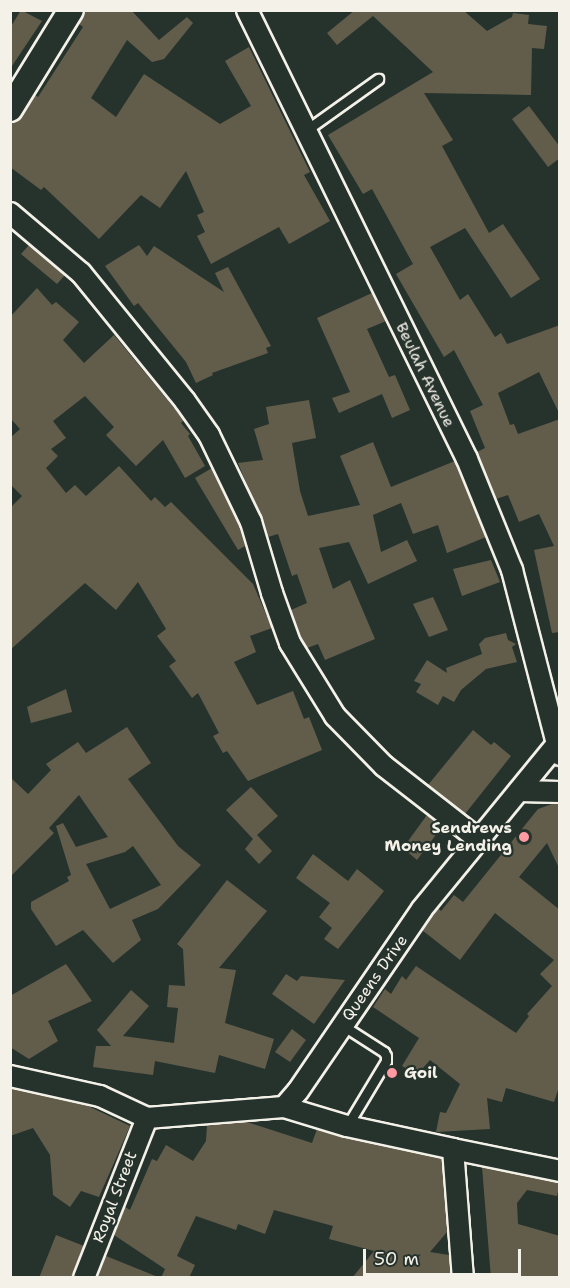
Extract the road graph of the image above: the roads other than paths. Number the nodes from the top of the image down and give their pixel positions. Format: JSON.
{"nodes":[{"id":1,"x":71,"y":10,"type":"edge"},
{"id":2,"x":247,"y":10,"type":"edge"},
{"id":3,"x":378,"y":80,"type":"dead end"},
{"id":4,"x":10,"y":109,"type":"edge"},
{"id":5,"x":305,"y":131,"type":"junction"},
{"id":6,"x":10,"y":213,"type":"edge"},
{"id":7,"x":558,"y":750,"type":"edge"},
{"id":8,"x":519,"y":791,"type":"junction"},
{"id":9,"x":560,"y":792,"type":"edge"},
{"id":10,"x":479,"y":840,"type":"junction"},
{"id":11,"x":342,"y":1025,"type":"junction"},
{"id":12,"x":10,"y":1076,"type":"edge"},
{"id":13,"x":284,"y":1107,"type":"junction"},
{"id":14,"x":147,"y":1118,"type":"junction"},
{"id":15,"x":348,"y":1126,"type":"junction"},
{"id":16,"x":453,"y":1149,"type":"junction"},
{"id":17,"x":560,"y":1171,"type":"edge"},
{"id":18,"x":84,"y":1278,"type":"edge"},
{"id":19,"x":463,"y":1278,"type":"edge"}],
"edges":[{"from":1,"to":4,"type":"street"},
{"from":2,"to":5,"type":"street","name":"Beulah Avenue"},
{"from":3,"to":5,"type":"lane"},
{"from":5,"to":7,"type":"street","name":"Beulah Avenue"},
{"from":6,"to":10,"type":"street"},
{"from":7,"to":8,"type":"street","name":"Queens Drive"},
{"from":8,"to":9,"type":"street"},
{"from":8,"to":10,"type":"street","name":"Queens Drive"},
{"from":10,"to":11,"type":"street","name":"Queens Drive"},
{"from":11,"to":13,"type":"street","name":"Queens Drive"},
{"from":11,"to":15,"type":"lane"},
{"from":12,"to":14,"type":"street"},
{"from":13,"to":14,"type":"street"},
{"from":13,"to":15,"type":"street"},
{"from":14,"to":18,"type":"street","name":"Royal Street"},
{"from":15,"to":16,"type":"street"},
{"from":16,"to":17,"type":"street"},
{"from":16,"to":19,"type":"street"}]}
